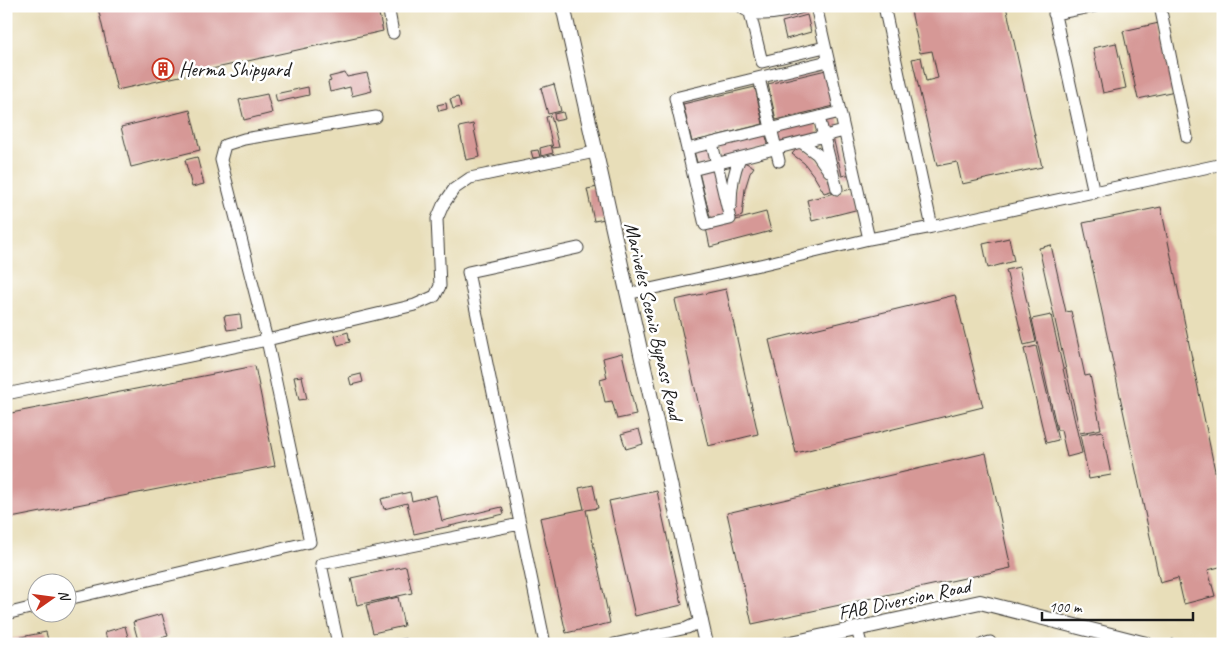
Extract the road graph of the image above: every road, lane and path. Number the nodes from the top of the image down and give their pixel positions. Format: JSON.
{"nodes":[{"id":1,"x":388,"y":6,"type":"edge"},
{"id":2,"x":563,"y":6,"type":"edge"},
{"id":3,"x":806,"y":6,"type":"edge"},
{"id":4,"x":816,"y":6,"type":"edge"},
{"id":5,"x":884,"y":6,"type":"edge"},
{"id":6,"x":1095,"y":6,"type":"edge"},
{"id":7,"x":1160,"y":6,"type":"edge"},
{"id":8,"x":746,"y":10,"type":"edge"},
{"id":9,"x":1053,"y":10,"type":"edge"},
{"id":10,"x":393,"y":33,"type":"dead end"},
{"id":11,"x":825,"y":47,"type":"junction"},
{"id":12,"x":828,"y":61,"type":"junction"},
{"id":13,"x":760,"y":78,"type":"junction"},
{"id":14,"x":840,"y":112,"type":"junction"},
{"id":15,"x":376,"y":117,"type":"dead end"},
{"id":16,"x":819,"y":117,"type":"junction"},
{"id":17,"x":771,"y":129,"type":"junction"},
{"id":18,"x":844,"y":132,"type":"junction"},
{"id":19,"x":1187,"y":136,"type":"dead end"},
{"id":20,"x":823,"y":137,"type":"junction"},
{"id":21,"x":801,"y":142,"type":"junction"},
{"id":22,"x":712,"y":143,"type":"junction"},
{"id":23,"x":776,"y":148,"type":"junction"},
{"id":24,"x":687,"y":149,"type":"junction"},
{"id":25,"x":595,"y":152,"type":"junction"},
{"id":26,"x":740,"y":158,"type":"junction"},
{"id":27,"x":779,"y":160,"type":"dead end"},
{"id":28,"x":717,"y":163,"type":"junction"},
{"id":29,"x":1223,"y":164,"type":"edge"},
{"id":30,"x":692,"y":170,"type":"junction"},
{"id":31,"x":856,"y":184,"type":"junction"},
{"id":32,"x":837,"y":189,"type":"junction"},
{"id":33,"x":1094,"y":193,"type":"junction"},
{"id":34,"x":730,"y":219,"type":"junction"},
{"id":35,"x":932,"y":227,"type":"junction"},
{"id":36,"x":869,"y":239,"type":"junction"},
{"id":37,"x":578,"y":248,"type":"dead end"},
{"id":38,"x":628,"y":294,"type":"junction"},
{"id":39,"x":267,"y":340,"type":"junction"},
{"id":40,"x":6,"y":394,"type":"edge"},
{"id":41,"x":520,"y":524,"type":"junction"},
{"id":42,"x":78,"y":597,"type":"edge"},
{"id":43,"x":28,"y":608,"type":"edge"},
{"id":44,"x":6,"y":614,"type":"edge"},
{"id":45,"x":702,"y":621,"type":"junction"},
{"id":46,"x":857,"y":628,"type":"junction"},
{"id":47,"x":338,"y":644,"type":"edge"},
{"id":48,"x":545,"y":644,"type":"edge"},
{"id":49,"x":614,"y":644,"type":"edge"},
{"id":50,"x":706,"y":644,"type":"edge"},
{"id":51,"x":787,"y":644,"type":"edge"},
{"id":52,"x":861,"y":644,"type":"edge"},
{"id":53,"x":983,"y":644,"type":"edge"},
{"id":54,"x":991,"y":644,"type":"edge"},
{"id":55,"x":1146,"y":644,"type":"edge"}],
"edges":[{"from":1,"to":10,"type":"lane"},
{"from":2,"to":25,"type":"main road","name":"Mariveles Scenic Bypass Road"},
{"from":3,"to":8,"type":"lane"},
{"from":4,"to":11,"type":"lane"},
{"from":5,"to":35,"type":"lane"},
{"from":6,"to":9,"type":"lane"},
{"from":7,"to":19,"type":"lane"},
{"from":8,"to":11,"type":"lane"},
{"from":9,"to":33,"type":"lane"},
{"from":11,"to":12,"type":"lane"},
{"from":12,"to":13,"type":"lane"},
{"from":12,"to":14,"type":"lane"},
{"from":13,"to":17,"type":"lane"},
{"from":13,"to":24,"type":"lane"},
{"from":14,"to":16,"type":"lane"},
{"from":14,"to":18,"type":"lane"},
{"from":15,"to":39,"type":"lane"},
{"from":16,"to":17,"type":"lane"},
{"from":16,"to":20,"type":"lane"},
{"from":17,"to":22,"type":"lane"},
{"from":17,"to":23,"type":"lane"},
{"from":18,"to":20,"type":"lane"},
{"from":18,"to":31,"type":"lane"},
{"from":20,"to":21,"type":"lane"},
{"from":20,"to":32,"type":"lane"},
{"from":21,"to":23,"type":"lane"},
{"from":21,"to":32,"type":"lane"},
{"from":22,"to":24,"type":"lane"},
{"from":22,"to":28,"type":"lane"},
{"from":23,"to":26,"type":"lane"},
{"from":23,"to":27,"type":"lane"},
{"from":24,"to":30,"type":"lane"},
{"from":25,"to":38,"type":"main road","name":"Mariveles Scenic Bypass Road"},
{"from":25,"to":39,"type":"lane"},
{"from":26,"to":28,"type":"lane"},
{"from":26,"to":34,"type":"lane"},
{"from":28,"to":30,"type":"lane"},
{"from":28,"to":34,"type":"lane"},
{"from":29,"to":33,"type":"lane"},
{"from":30,"to":34,"type":"lane"},
{"from":31,"to":32,"type":"lane"},
{"from":31,"to":36,"type":"lane"},
{"from":33,"to":35,"type":"lane"},
{"from":35,"to":36,"type":"lane"},
{"from":36,"to":38,"type":"lane"},
{"from":37,"to":41,"type":"lane"},
{"from":38,"to":45,"type":"main road","name":"Mariveles Scenic Bypass Road"},
{"from":39,"to":40,"type":"lane"},
{"from":39,"to":42,"type":"lane"},
{"from":41,"to":47,"type":"lane"},
{"from":41,"to":48,"type":"lane"},
{"from":43,"to":44,"type":"lane"},
{"from":45,"to":49,"type":"lane"},
{"from":45,"to":50,"type":"main road","name":"Mariveles Scenic Bypass Road"},
{"from":46,"to":51,"type":"main road","name":"FAB Diversion Road"},
{"from":46,"to":52,"type":"lane"},
{"from":46,"to":55,"type":"main road","name":"FAB Diversion Road"},
{"from":53,"to":54,"type":"lane"}]}
